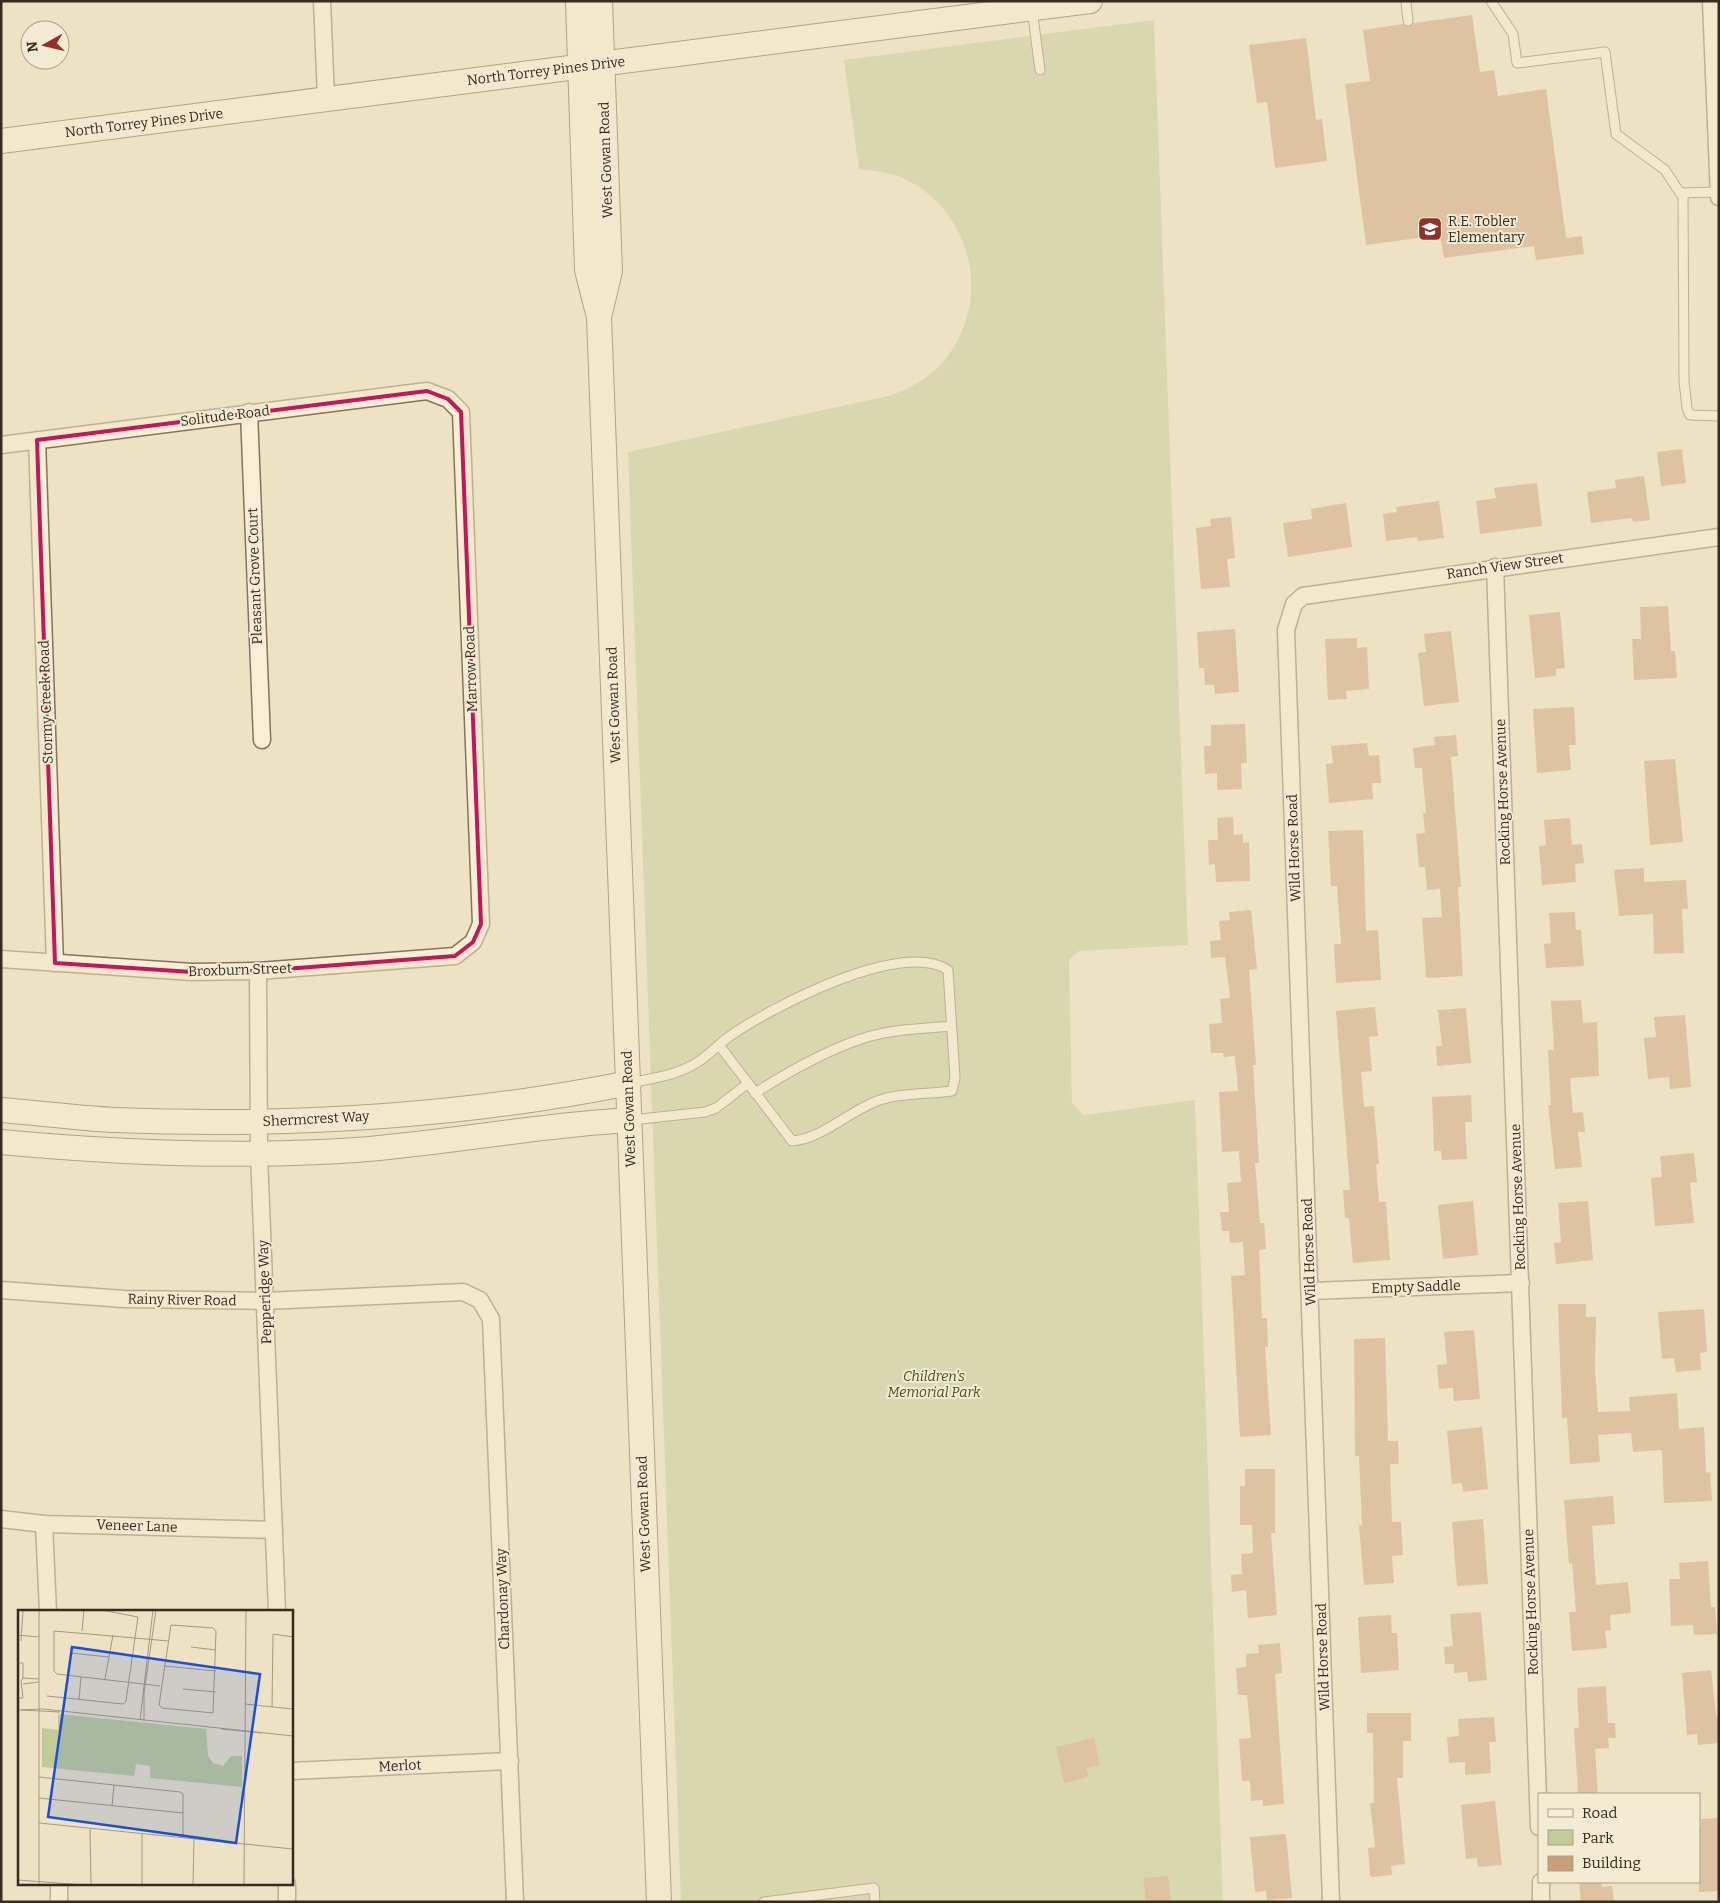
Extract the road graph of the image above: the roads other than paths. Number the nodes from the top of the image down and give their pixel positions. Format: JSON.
{"nodes":[{"id":1,"x":322,"y":1,"type":"edge"},
{"id":2,"x":578,"y":1,"type":"edge"},
{"id":3,"x":600,"y":1,"type":"edge"},
{"id":4,"x":1090,"y":1,"type":"edge"},
{"id":5,"x":1406,"y":1,"type":"edge"},
{"id":6,"x":1491,"y":1,"type":"edge"},
{"id":7,"x":1711,"y":1,"type":"edge"},
{"id":8,"x":1032,"y":8,"type":"junction"},
{"id":9,"x":1408,"y":21,"type":"dead end"},
{"id":10,"x":592,"y":65,"type":"junction"},
{"id":11,"x":1040,"y":70,"type":"dead end"},
{"id":12,"x":326,"y":99,"type":"junction"},
{"id":13,"x":1,"y":141,"type":"edge"},
{"id":14,"x":1718,"y":192,"type":"edge"},
{"id":15,"x":1683,"y":193,"type":"junction"},
{"id":16,"x":1719,"y":197,"type":"edge"},
{"id":17,"x":448,"y":399,"type":"joint"},
{"id":18,"x":249,"y":412,"type":"junction"},
{"id":19,"x":1719,"y":416,"type":"edge"},
{"id":20,"x":37,"y":440,"type":"junction"},
{"id":21,"x":1,"y":445,"type":"edge"},
{"id":22,"x":1719,"y":537,"type":"edge"},
{"id":23,"x":1495,"y":567,"type":"junction"},
{"id":24,"x":1294,"y":604,"type":"joint"},
{"id":25,"x":262,"y":740,"type":"dead end"},
{"id":26,"x":473,"y":942,"type":"joint"},
{"id":27,"x":1,"y":959,"type":"edge"},
{"id":28,"x":55,"y":964,"type":"junction"},
{"id":29,"x":258,"y":971,"type":"junction"},
{"id":30,"x":952,"y":1026,"type":"junction"},
{"id":31,"x":719,"y":1045,"type":"junction"},
{"id":32,"x":629,"y":1083,"type":"junction"},
{"id":33,"x":747,"y":1084,"type":"junction"},
{"id":34,"x":756,"y":1093,"type":"junction"},
{"id":35,"x":1,"y":1110,"type":"edge"},
{"id":36,"x":630,"y":1120,"type":"junction"},
{"id":37,"x":259,"y":1122,"type":"junction"},
{"id":38,"x":1,"y":1142,"type":"edge"},
{"id":39,"x":259,"y":1154,"type":"junction"},
{"id":40,"x":1521,"y":1283,"type":"junction"},
{"id":41,"x":1,"y":1290,"type":"edge"},
{"id":42,"x":1311,"y":1291,"type":"junction"},
{"id":43,"x":480,"y":1300,"type":"joint"},
{"id":44,"x":265,"y":1301,"type":"junction"},
{"id":45,"x":1,"y":1520,"type":"edge"},
{"id":46,"x":44,"y":1524,"type":"junction"},
{"id":47,"x":274,"y":1530,"type":"junction"},
{"id":48,"x":48,"y":1610,"type":"edge"},
{"id":49,"x":277,"y":1610,"type":"edge"},
{"id":50,"x":510,"y":1762,"type":"junction"},
{"id":51,"x":292,"y":1771,"type":"edge"},
{"id":52,"x":1538,"y":1797,"type":"edge"},
{"id":53,"x":1540,"y":1883,"type":"edge"},
{"id":54,"x":59,"y":1886,"type":"edge"},
{"id":55,"x":286,"y":1886,"type":"edge"},
{"id":56,"x":60,"y":1902,"type":"edge"},
{"id":57,"x":287,"y":1902,"type":"edge"},
{"id":58,"x":515,"y":1902,"type":"edge"},
{"id":59,"x":659,"y":1902,"type":"edge"},
{"id":60,"x":764,"y":1902,"type":"edge"},
{"id":61,"x":875,"y":1902,"type":"edge"},
{"id":62,"x":1331,"y":1902,"type":"edge"},
{"id":63,"x":1541,"y":1902,"type":"edge"}],
"edges":[{"from":1,"to":12,"type":"street"},
{"from":2,"to":10,"type":"street","name":"West Gowan Road"},
{"from":3,"to":10,"type":"street","name":"West Gowan Road"},
{"from":4,"to":8,"type":"street","name":"North Torrey Pines Drive"},
{"from":5,"to":9,"type":"lane"},
{"from":6,"to":15,"type":"lane"},
{"from":7,"to":14,"type":"street"},
{"from":8,"to":10,"type":"street","name":"North Torrey Pines Drive"},
{"from":8,"to":11,"type":"lane"},
{"from":10,"to":12,"type":"street","name":"North Torrey Pines Drive"},
{"from":10,"to":32,"type":"street","name":"West Gowan Road"},
{"from":12,"to":13,"type":"street","name":"North Torrey Pines Drive"},
{"from":14,"to":15,"type":"lane"},
{"from":14,"to":16,"type":"street"},
{"from":15,"to":19,"type":"lane"},
{"from":17,"to":18,"type":"street","name":"Solitude Road"},
{"from":17,"to":26,"type":"street","name":"Marrow Road"},
{"from":18,"to":20,"type":"street","name":"Solitude Road"},
{"from":18,"to":25,"type":"street","name":"Pleasant Grove Court"},
{"from":20,"to":21,"type":"street","name":"Solitude Road"},
{"from":20,"to":28,"type":"street","name":"Stormy Creek Road"},
{"from":22,"to":23,"type":"street","name":"Ranch View Street"},
{"from":23,"to":24,"type":"street","name":"Ranch View Street"},
{"from":23,"to":40,"type":"street","name":"Rocking Horse Avenue"},
{"from":24,"to":42,"type":"street","name":"Wild Horse Road"},
{"from":26,"to":29,"type":"street","name":"Broxburn Street"},
{"from":27,"to":28,"type":"street","name":"Broxburn Street"},
{"from":28,"to":29,"type":"street","name":"Broxburn Street"},
{"from":29,"to":37,"type":"street","name":"Pepperidge Way"},
{"from":30,"to":31,"type":"lane"},
{"from":30,"to":34,"type":"lane"},
{"from":30,"to":34,"type":"lane"},
{"from":31,"to":32,"type":"lane"},
{"from":31,"to":33,"type":"lane"},
{"from":32,"to":36,"type":"street","name":"West Gowan Road"},
{"from":32,"to":37,"type":"street","name":"Shermcrest Way"},
{"from":33,"to":34,"type":"lane"},
{"from":33,"to":36,"type":"lane"},
{"from":35,"to":37,"type":"street","name":"Shermcrest Way"},
{"from":36,"to":39,"type":"street"},
{"from":36,"to":59,"type":"street","name":"West Gowan Road"},
{"from":37,"to":39,"type":"street","name":"Pepperidge Way"},
{"from":38,"to":39,"type":"street"},
{"from":39,"to":44,"type":"street","name":"Pepperidge Way"},
{"from":40,"to":42,"type":"street","name":"Empty Saddle"},
{"from":40,"to":52,"type":"street","name":"Rocking Horse Avenue"},
{"from":41,"to":44,"type":"street","name":"Rainy River Road"},
{"from":42,"to":62,"type":"street","name":"Wild Horse Road"},
{"from":43,"to":44,"type":"street","name":"Rainy River Road"},
{"from":43,"to":50,"type":"street","name":"Chardonay Way"},
{"from":44,"to":47,"type":"street","name":"Pepperidge Way"},
{"from":45,"to":46,"type":"street","name":"Veneer Lane"},
{"from":46,"to":47,"type":"street","name":"Veneer Lane"},
{"from":46,"to":48,"type":"street"},
{"from":47,"to":49,"type":"street","name":"Pepperidge Way"},
{"from":50,"to":51,"type":"street","name":"Merlot"},
{"from":50,"to":58,"type":"street","name":"Chardonay Way"},
{"from":53,"to":63,"type":"street"},
{"from":54,"to":56,"type":"street"},
{"from":55,"to":57,"type":"street"},
{"from":60,"to":61,"type":"lane"}]}
